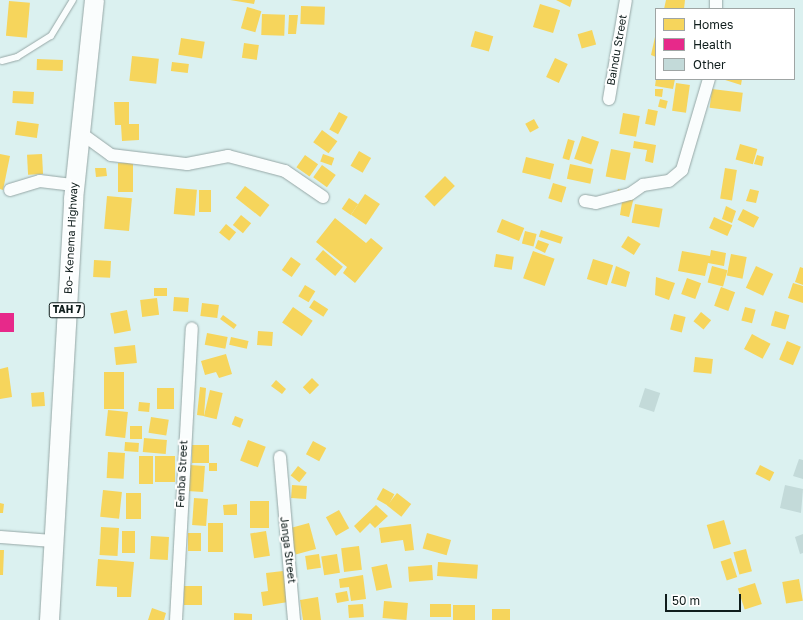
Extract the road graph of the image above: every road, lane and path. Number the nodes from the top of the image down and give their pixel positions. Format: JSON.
{"nodes":[{"id":1,"x":73,"y":0,"type":"edge"},
{"id":2,"x":94,"y":0,"type":"edge"},
{"id":3,"x":626,"y":0,"type":"edge"},
{"id":4,"x":2,"y":61,"type":"dead end"},
{"id":5,"x":709,"y":80,"type":"edge"},
{"id":6,"x":609,"y":99,"type":"dead end"},
{"id":7,"x":78,"y":131,"type":"junction"},
{"id":8,"x":74,"y":185,"type":"junction"},
{"id":9,"x":10,"y":190,"type":"dead end"},
{"id":10,"x":323,"y":197,"type":"dead end"},
{"id":11,"x":585,"y":201,"type":"dead end"},
{"id":12,"x":192,"y":328,"type":"dead end"},
{"id":13,"x":280,"y":457,"type":"dead end"},
{"id":14,"x":0,"y":536,"type":"edge"},
{"id":15,"x":53,"y":541,"type":"junction"},
{"id":16,"x":49,"y":620,"type":"edge"},
{"id":17,"x":176,"y":620,"type":"edge"},
{"id":18,"x":294,"y":620,"type":"edge"}],
"edges":[{"from":1,"to":4,"type":"lane"},
{"from":2,"to":7,"type":"highway","name":"Bo- Kenema Highway","number":"TAH 7"},
{"from":3,"to":6,"type":"street","name":"Baindu Street"},
{"from":5,"to":11,"type":"street"},
{"from":7,"to":8,"type":"highway","name":"Bo- Kenema Highway","number":"TAH 7"},
{"from":7,"to":10,"type":"street"},
{"from":8,"to":9,"type":"street"},
{"from":8,"to":15,"type":"highway","name":"Bo- Kenema Highway","number":"TAH 7"},
{"from":12,"to":17,"type":"street","name":"Fenba Street"},
{"from":13,"to":18,"type":"street","name":"Janga Street"},
{"from":14,"to":15,"type":"street"},
{"from":15,"to":16,"type":"highway","name":"Bo- Kenema Highway","number":"TAH 7"}]}
